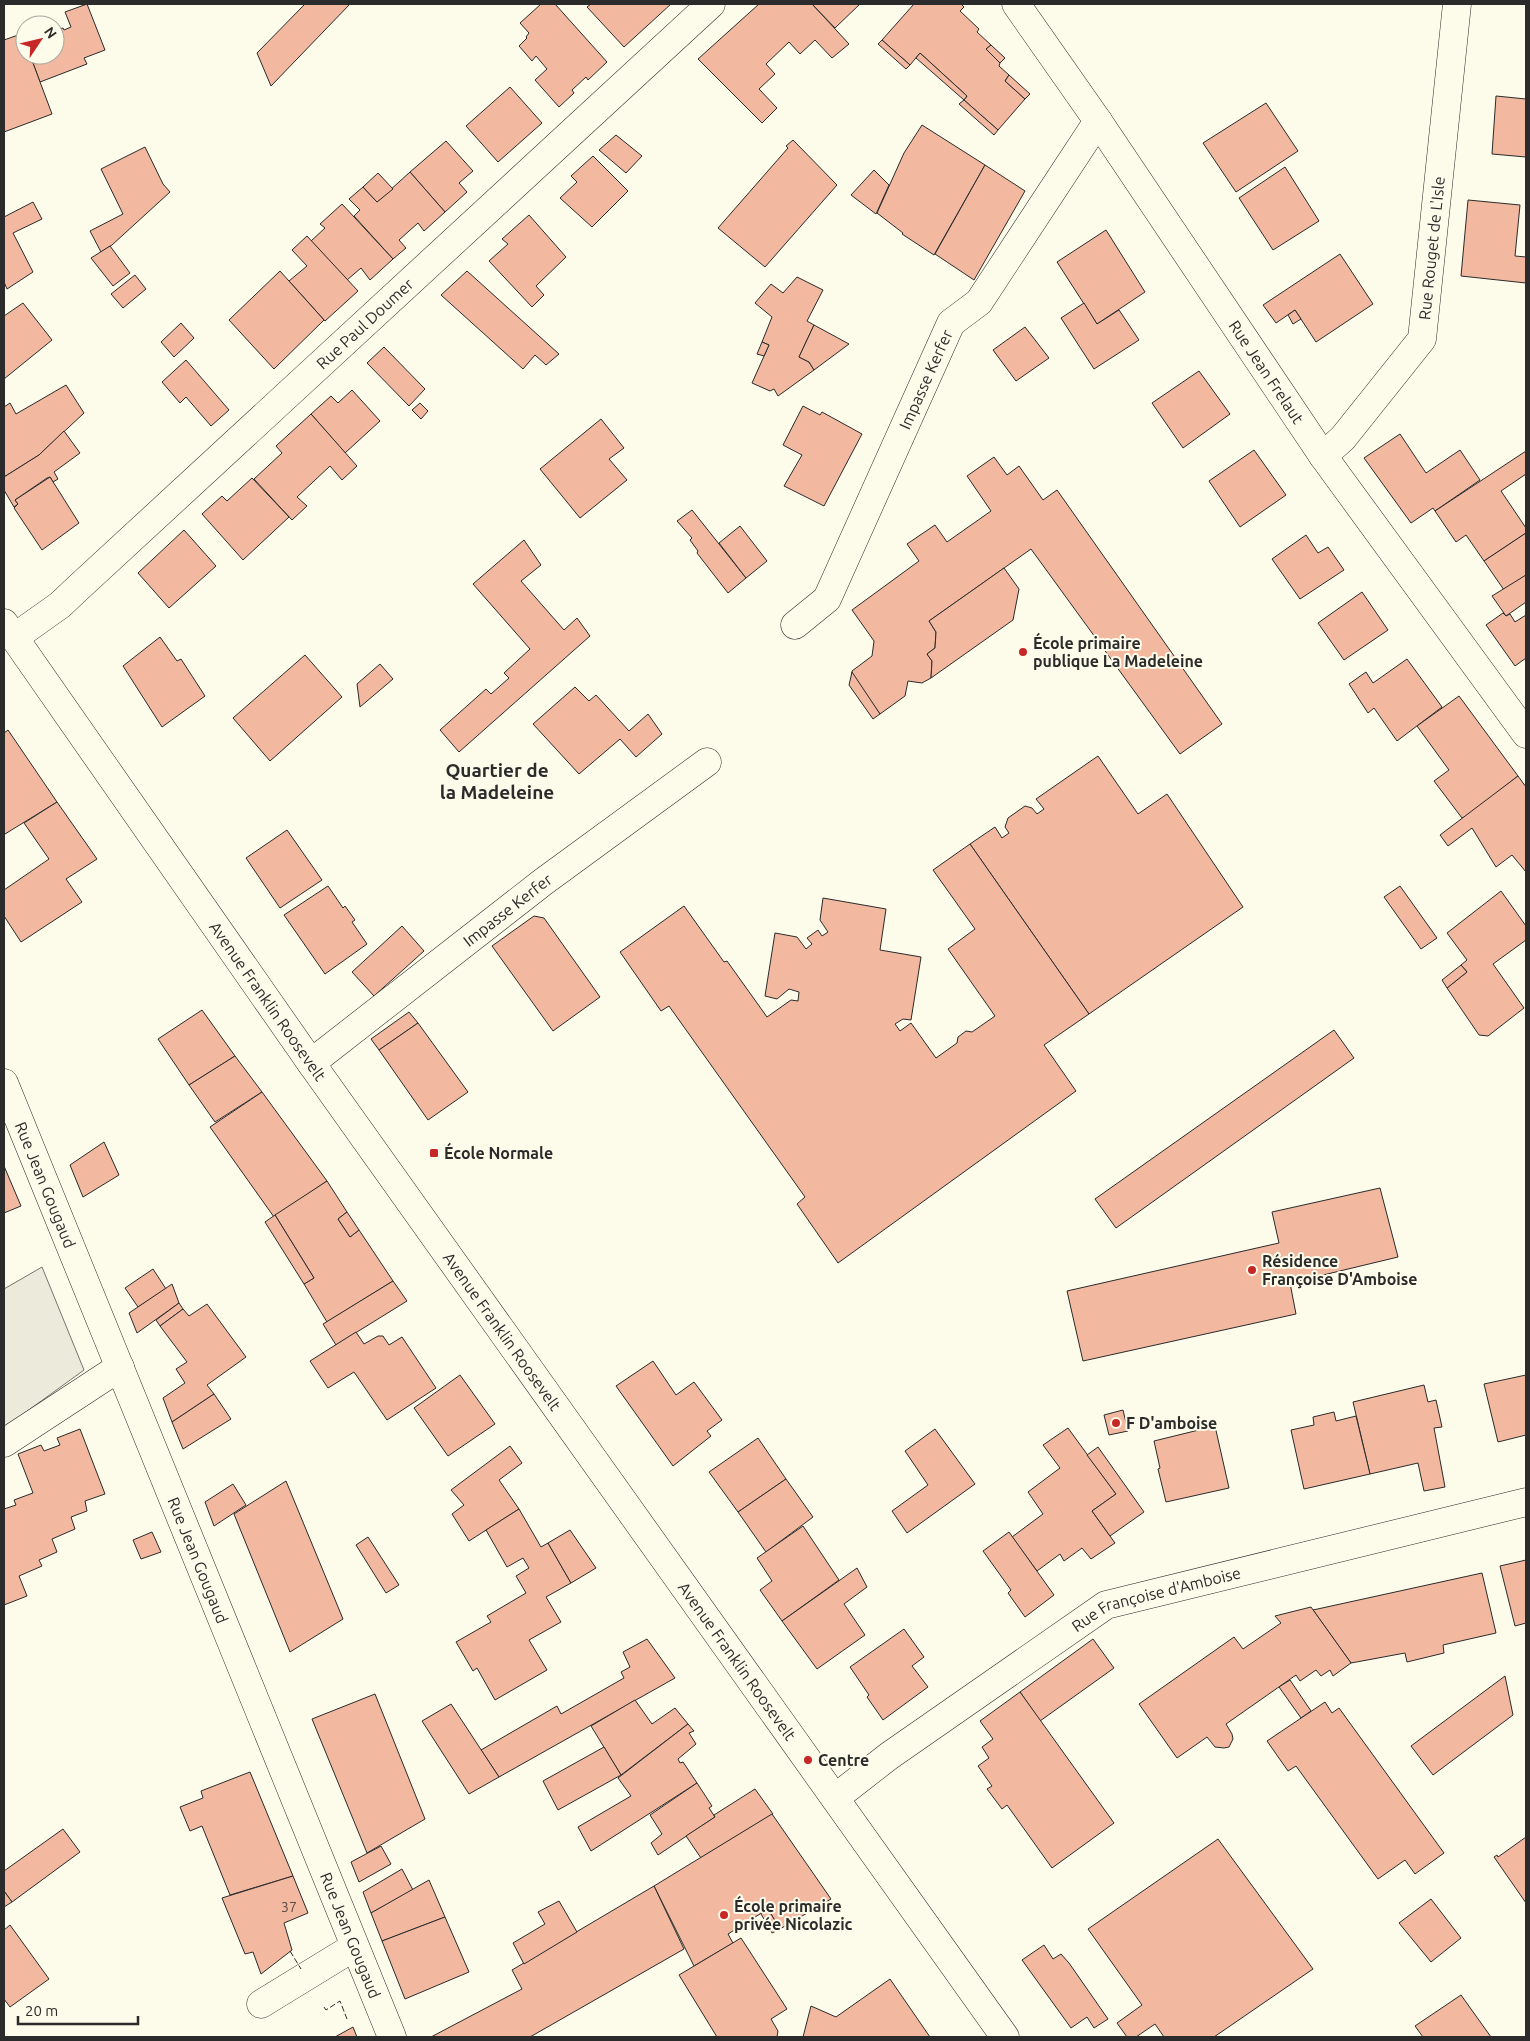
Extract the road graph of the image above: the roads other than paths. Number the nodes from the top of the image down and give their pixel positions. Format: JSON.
{"nodes":[{"id":1,"x":711,"y":4,"type":"edge"},
{"id":2,"x":1016,"y":4,"type":"edge"},
{"id":3,"x":1457,"y":4,"type":"edge"},
{"id":4,"x":1098,"y":121,"type":"junction"},
{"id":5,"x":1323,"y":456,"type":"junction"},
{"id":6,"x":795,"y":625,"type":"dead end"},
{"id":7,"x":9,"y":630,"type":"edge"},
{"id":8,"x":1526,"y":734,"type":"edge"},
{"id":9,"x":707,"y":762,"type":"dead end"},
{"id":10,"x":311,"y":1063,"type":"junction"},
{"id":11,"x":4,"y":1083,"type":"edge"},
{"id":12,"x":120,"y":1367,"type":"junction"},
{"id":13,"x":4,"y":1443,"type":"edge"},
{"id":14,"x":1526,"y":1502,"type":"edge"},
{"id":15,"x":835,"y":1798,"type":"junction"},
{"id":16,"x":354,"y":1947,"type":"junction"},
{"id":17,"x":261,"y":2004,"type":"dead end"},
{"id":18,"x":392,"y":2037,"type":"edge"},
{"id":19,"x":1005,"y":2037,"type":"edge"}],
"edges":[{"from":1,"to":7,"type":"street","name":"Rue Paul Doumer"},
{"from":2,"to":4,"type":"street","name":"Rue Jean Frelaut"},
{"from":3,"to":5,"type":"street","name":"Rue Rouget de L'Isle"},
{"from":4,"to":5,"type":"street","name":"Rue Jean Frelaut"},
{"from":4,"to":6,"type":"street","name":"Impasse Kerfer"},
{"from":5,"to":8,"type":"street","name":"Rue Jean Frelaut"},
{"from":7,"to":10,"type":"street","name":"Avenue Franklin Roosevelt"},
{"from":9,"to":10,"type":"street","name":"Impasse Kerfer"},
{"from":10,"to":15,"type":"street","name":"Avenue Franklin Roosevelt"},
{"from":11,"to":12,"type":"street","name":"Rue Jean Gougaud"},
{"from":12,"to":13,"type":"street"},
{"from":12,"to":16,"type":"street","name":"Rue Jean Gougaud"},
{"from":14,"to":15,"type":"street","name":"Rue Françoise d'Amboise"},
{"from":15,"to":19,"type":"street","name":"Avenue Franklin Roosevelt"},
{"from":16,"to":17,"type":"street"},
{"from":16,"to":18,"type":"street","name":"Rue Jean Gougaud"}]}
